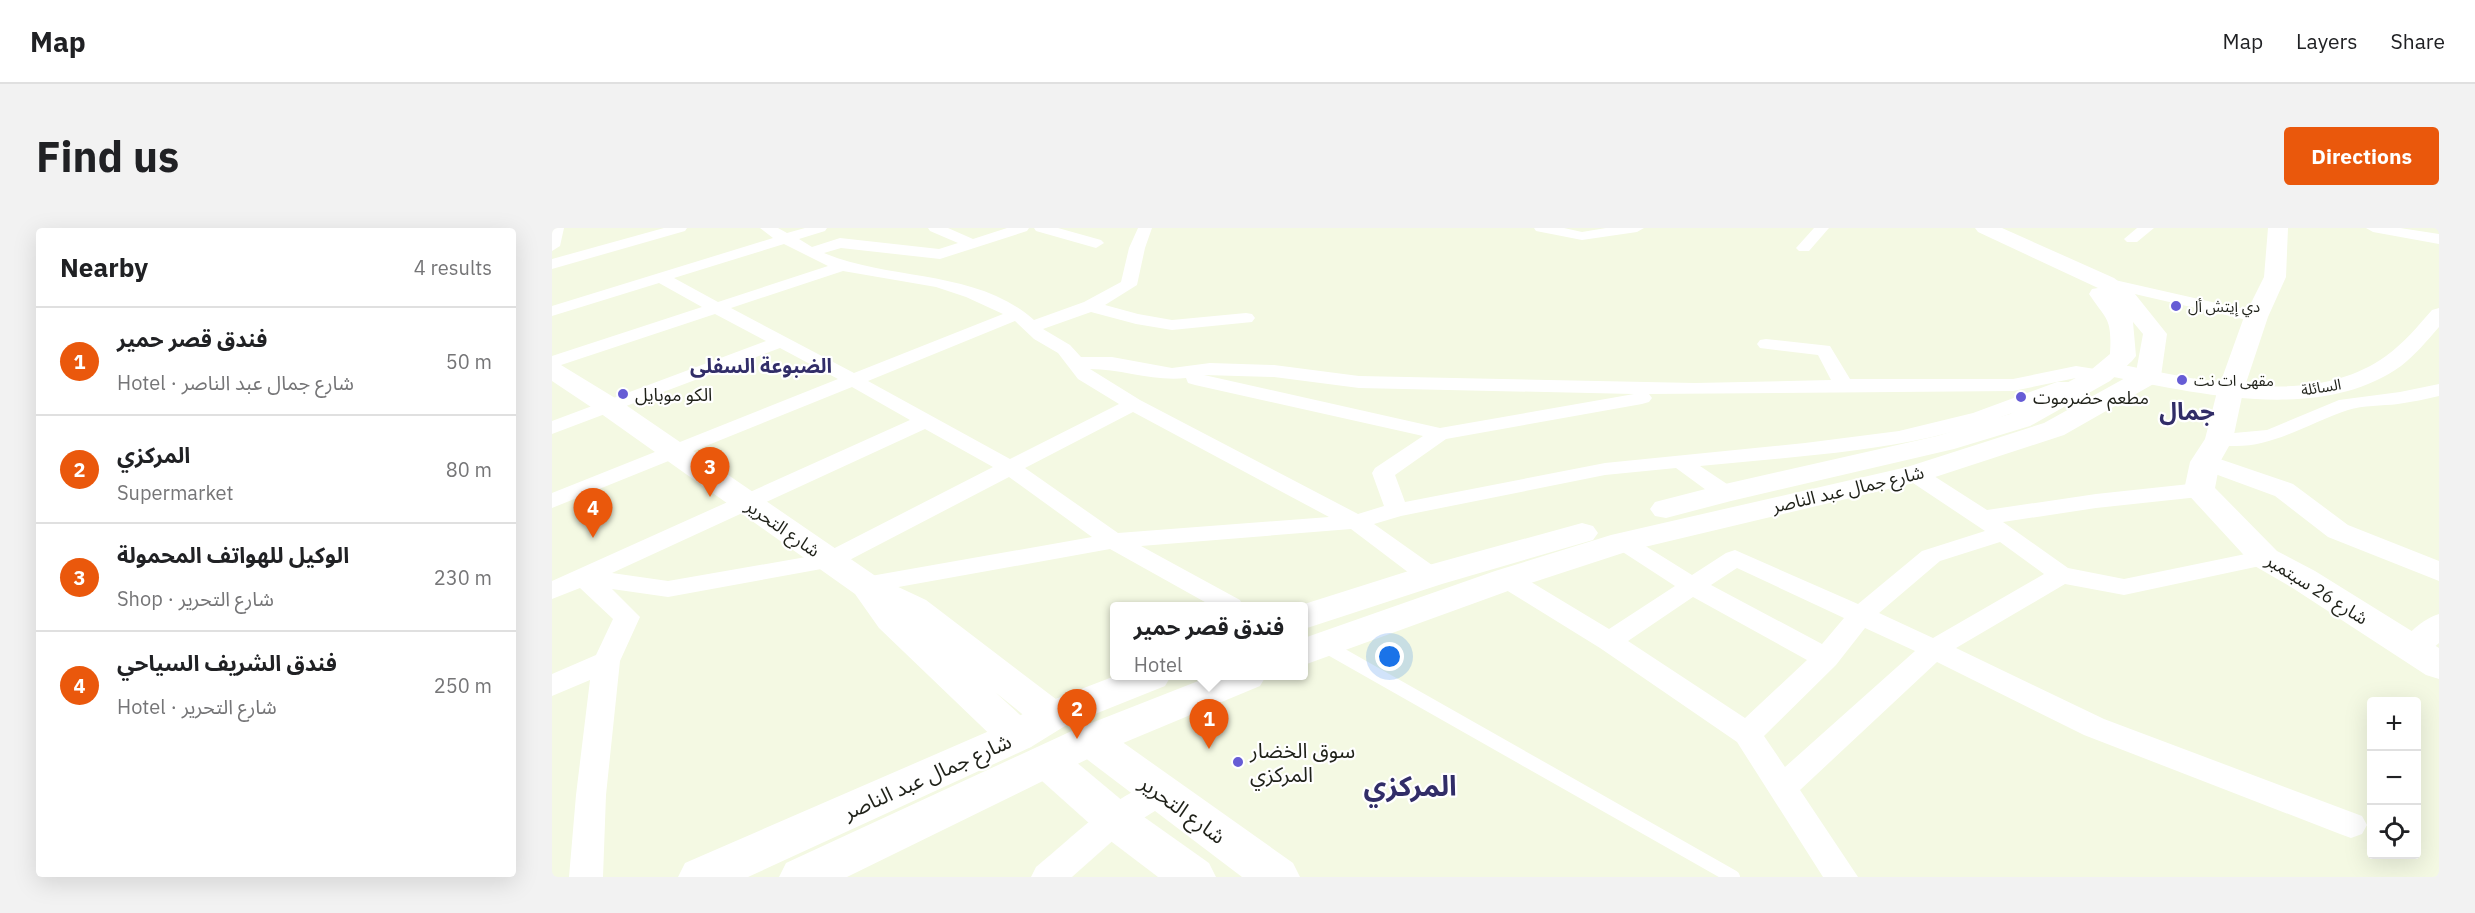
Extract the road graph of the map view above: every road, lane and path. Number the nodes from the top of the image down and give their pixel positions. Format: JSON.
{"nodes":[{"id":1,"x":557,"y":228,"type":"edge"},
{"id":2,"x":680,"y":228,"type":"edge"},
{"id":3,"x":767,"y":228,"type":"edge"},
{"id":4,"x":820,"y":228,"type":"edge"},
{"id":5,"x":935,"y":228,"type":"edge"},
{"id":6,"x":1022,"y":228,"type":"edge"},
{"id":7,"x":1041,"y":228,"type":"edge"},
{"id":8,"x":1145,"y":228,"type":"edge"},
{"id":9,"x":1541,"y":228,"type":"edge"},
{"id":10,"x":1637,"y":228,"type":"edge"},
{"id":11,"x":1822,"y":228,"type":"edge"},
{"id":12,"x":1960,"y":228,"type":"edge"},
{"id":13,"x":1985,"y":228,"type":"edge"},
{"id":14,"x":2147,"y":228,"type":"edge"},
{"id":15,"x":2278,"y":228,"type":"edge"},
{"id":16,"x":2373,"y":228,"type":"edge"},
{"id":17,"x":788,"y":239,"type":"junction"},
{"id":18,"x":2133,"y":239,"type":"dead end"},
{"id":19,"x":2439,"y":239,"type":"edge"},
{"id":20,"x":1096,"y":243,"type":"dead end"},
{"id":21,"x":973,"y":244,"type":"junction"},
{"id":22,"x":552,"y":246,"type":"edge"},
{"id":23,"x":1804,"y":248,"type":"dead end"},
{"id":24,"x":810,"y":252,"type":"junction"},
{"id":25,"x":552,"y":264,"type":"edge"},
{"id":26,"x":842,"y":266,"type":"junction"},
{"id":27,"x":659,"y":277,"type":"junction"},
{"id":28,"x":2106,"y":283,"type":"junction"},
{"id":29,"x":552,"y":291,"type":"edge"},
{"id":30,"x":569,"y":306,"type":"junction"},
{"id":31,"x":1090,"y":306,"type":"junction"},
{"id":32,"x":715,"y":308,"type":"junction"},
{"id":33,"x":552,"y":311,"type":"edge"},
{"id":34,"x":2439,"y":314,"type":"edge"},
{"id":35,"x":2256,"y":317,"type":"junction"},
{"id":36,"x":1246,"y":318,"type":"dead end"},
{"id":37,"x":1024,"y":320,"type":"junction"},
{"id":38,"x":780,"y":342,"type":"junction"},
{"id":39,"x":1766,"y":344,"type":"dead end"},
{"id":40,"x":552,"y":362,"type":"edge"},
{"id":41,"x":1076,"y":363,"type":"junction"},
{"id":42,"x":552,"y":370,"type":"edge"},
{"id":43,"x":2099,"y":373,"type":"junction"},
{"id":44,"x":1172,"y":374,"type":"junction"},
{"id":45,"x":2148,"y":376,"type":"junction"},
{"id":46,"x":853,"y":380,"type":"junction"},
{"id":47,"x":1844,"y":385,"type":"junction"},
{"id":48,"x":1695,"y":389,"type":"junction"},
{"id":49,"x":2439,"y":390,"type":"edge"},
{"id":50,"x":2230,"y":392,"type":"junction"},
{"id":51,"x":2344,"y":395,"type":"junction"},
{"id":52,"x":2416,"y":395,"type":"junction"},
{"id":53,"x":1133,"y":404,"type":"junction"},
{"id":54,"x":610,"y":407,"type":"junction"},
{"id":55,"x":2439,"y":409,"type":"edge"},
{"id":56,"x":926,"y":421,"type":"junction"},
{"id":57,"x":552,"y":428,"type":"edge"},
{"id":58,"x":1440,"y":434,"type":"junction"},
{"id":59,"x":673,"y":450,"type":"junction"},
{"id":60,"x":1680,"y":461,"type":"junction"},
{"id":61,"x":2207,"y":464,"type":"junction"},
{"id":62,"x":1010,"y":468,"type":"junction"},
{"id":63,"x":1915,"y":474,"type":"junction"},
{"id":64,"x":1725,"y":493,"type":"junction"},
{"id":65,"x":552,"y":501,"type":"edge"},
{"id":66,"x":746,"y":502,"type":"junction"},
{"id":67,"x":1397,"y":510,"type":"junction"},
{"id":68,"x":1356,"y":522,"type":"junction"},
{"id":69,"x":1993,"y":526,"type":"junction"},
{"id":70,"x":1113,"y":541,"type":"junction"},
{"id":71,"x":1623,"y":542,"type":"junction"},
{"id":72,"x":2265,"y":558,"type":"junction"},
{"id":73,"x":830,"y":561,"type":"junction"},
{"id":74,"x":2439,"y":572,"type":"edge"},
{"id":75,"x":2061,"y":575,"type":"junction"},
{"id":76,"x":1430,"y":576,"type":"junction"},
{"id":77,"x":583,"y":578,"type":"junction"},
{"id":78,"x":1507,"y":579,"type":"junction"},
{"id":79,"x":865,"y":585,"type":"junction"},
{"id":80,"x":1694,"y":587,"type":"junction"},
{"id":81,"x":552,"y":591,"type":"edge"},
{"id":82,"x":1224,"y":602,"type":"edge"},
{"id":83,"x":1308,"y":616,"type":"edge"},
{"id":84,"x":1860,"y":616,"type":"junction"},
{"id":85,"x":2439,"y":625,"type":"edge"},
{"id":86,"x":1609,"y":641,"type":"junction"},
{"id":87,"x":1313,"y":648,"type":"edge"},
{"id":88,"x":1935,"y":649,"type":"junction"},
{"id":89,"x":2413,"y":649,"type":"junction"},
{"id":90,"x":1826,"y":658,"type":"junction"},
{"id":91,"x":606,"y":661,"type":"junction"},
{"id":92,"x":2439,"y":666,"type":"edge"},
{"id":93,"x":1143,"y":680,"type":"edge"},
{"id":94,"x":1235,"y":680,"type":"edge"},
{"id":95,"x":552,"y":686,"type":"edge"},
{"id":96,"x":1747,"y":734,"type":"junction"},
{"id":97,"x":1039,"y":738,"type":"junction"},
{"id":98,"x":1090,"y":740,"type":"junction"},
{"id":99,"x":1782,"y":788,"type":"junction"},
{"id":100,"x":1160,"y":792,"type":"junction"},
{"id":101,"x":1115,"y":820,"type":"junction"},
{"id":102,"x":2351,"y":825,"type":"dead end"},
{"id":103,"x":1836,"y":875,"type":"edge"},
{"id":104,"x":586,"y":877,"type":"edge"},
{"id":105,"x":702,"y":877,"type":"edge"},
{"id":106,"x":802,"y":877,"type":"edge"},
{"id":107,"x":1048,"y":877,"type":"edge"},
{"id":108,"x":1193,"y":877,"type":"edge"},
{"id":109,"x":1277,"y":877,"type":"edge"},
{"id":110,"x":1733,"y":877,"type":"edge"}],
"edges":[{"from":1,"to":22,"type":"street"},
{"from":2,"to":25,"type":"street"},
{"from":3,"to":17,"type":"street"},
{"from":4,"to":17,"type":"street"},
{"from":5,"to":21,"type":"street"},
{"from":6,"to":21,"type":"street"},
{"from":7,"to":20,"type":"street"},
{"from":8,"to":31,"type":"street"},
{"from":9,"to":10,"type":"street"},
{"from":11,"to":23,"type":"street"},
{"from":12,"to":43,"type":"main road","name":"شارع جمال عبد الناصر"},
{"from":13,"to":28,"type":"main road"},
{"from":14,"to":18,"type":"street"},
{"from":15,"to":35,"type":"main road"},
{"from":16,"to":19,"type":"street"},
{"from":17,"to":24,"type":"street"},
{"from":17,"to":27,"type":"street"},
{"from":21,"to":24,"type":"street"},
{"from":24,"to":26,"type":"street"},
{"from":26,"to":32,"type":"street"},
{"from":26,"to":37,"type":"street"},
{"from":27,"to":30,"type":"street"},
{"from":27,"to":32,"type":"street"},
{"from":28,"to":35,"type":"street"},
{"from":28,"to":45,"type":"main road"},
{"from":29,"to":30,"type":"street"},
{"from":30,"to":33,"type":"street"},
{"from":31,"to":36,"type":"street"},
{"from":31,"to":37,"type":"street"},
{"from":32,"to":38,"type":"street"},
{"from":32,"to":40,"type":"street"},
{"from":34,"to":51,"type":"street","name":"السائلة"},
{"from":35,"to":50,"type":"main road"},
{"from":37,"to":41,"type":"street"},
{"from":37,"to":46,"type":"street"},
{"from":38,"to":46,"type":"street"},
{"from":38,"to":54,"type":"street"},
{"from":39,"to":47,"type":"street"},
{"from":41,"to":44,"type":"street"},
{"from":41,"to":53,"type":"street"},
{"from":42,"to":54,"type":"main road","name":"شارع التحرير"},
{"from":43,"to":45,"type":"street","name":"السائلة"},
{"from":43,"to":47,"type":"street"},
{"from":43,"to":60,"type":"street"},
{"from":43,"to":64,"type":"main road","name":"شارع جمال عبد الناصر"},
{"from":44,"to":48,"type":"street"},
{"from":44,"to":58,"type":"street"},
{"from":45,"to":50,"type":"street","name":"السائلة"},
{"from":45,"to":63,"type":"main road","name":"شارع جمال عبد الناصر"},
{"from":46,"to":56,"type":"street"},
{"from":46,"to":59,"type":"street"},
{"from":47,"to":48,"type":"street"},
{"from":48,"to":58,"type":"street"},
{"from":49,"to":52,"type":"street"},
{"from":50,"to":51,"type":"street","name":"السائلة"},
{"from":50,"to":61,"type":"main road"},
{"from":51,"to":52,"type":"street"},
{"from":51,"to":61,"type":"street"},
{"from":52,"to":55,"type":"street"},
{"from":53,"to":62,"type":"street"},
{"from":53,"to":68,"type":"street"},
{"from":54,"to":57,"type":"street"},
{"from":54,"to":59,"type":"main road","name":"شارع التحرير"},
{"from":56,"to":62,"type":"street"},
{"from":56,"to":66,"type":"street"},
{"from":58,"to":67,"type":"street"},
{"from":59,"to":65,"type":"street"},
{"from":59,"to":66,"type":"main road","name":"شارع التحرير"},
{"from":60,"to":64,"type":"street"},
{"from":60,"to":67,"type":"street"},
{"from":61,"to":69,"type":"street"},
{"from":61,"to":72,"type":"main road","name":"شارع 26 سبتمبر"},
{"from":61,"to":74,"type":"street"},
{"from":62,"to":70,"type":"street"},
{"from":62,"to":73,"type":"street"},
{"from":63,"to":69,"type":"street"},
{"from":63,"to":71,"type":"main road","name":"شارع جمال عبد الناصر"},
{"from":64,"to":76,"type":"main road","name":"شارع جمال عبد الناصر"},
{"from":66,"to":73,"type":"main road","name":"شارع التحرير"},
{"from":66,"to":77,"type":"street"},
{"from":67,"to":68,"type":"street"},
{"from":68,"to":70,"type":"street"},
{"from":68,"to":76,"type":"street"},
{"from":69,"to":75,"type":"street"},
{"from":69,"to":84,"type":"street"},
{"from":70,"to":79,"type":"street"},
{"from":70,"to":82,"type":"street"},
{"from":71,"to":78,"type":"main road","name":"شارع جمال عبد الناصر"},
{"from":71,"to":80,"type":"street"},
{"from":72,"to":75,"type":"street"},
{"from":72,"to":89,"type":"main road","name":"شارع 26 سبتمبر"},
{"from":73,"to":77,"type":"street"},
{"from":73,"to":79,"type":"main road","name":"شارع التحرير"},
{"from":75,"to":88,"type":"street"},
{"from":76,"to":83,"type":"main road","name":"شارع جمال عبد الناصر"},
{"from":77,"to":81,"type":"street"},
{"from":77,"to":91,"type":"street"},
{"from":78,"to":86,"type":"street"},
{"from":78,"to":87,"type":"main road","name":"شارع جمال عبد الناصر"},
{"from":79,"to":97,"type":"main road","name":"شارع التحرير"},
{"from":80,"to":84,"type":"street"},
{"from":80,"to":86,"type":"street"},
{"from":80,"to":90,"type":"street"},
{"from":84,"to":88,"type":"street"},
{"from":84,"to":90,"type":"street"},
{"from":85,"to":89,"type":"street"},
{"from":86,"to":96,"type":"street"},
{"from":87,"to":110,"type":"lane"},
{"from":88,"to":99,"type":"street"},
{"from":88,"to":102,"type":"street"},
{"from":89,"to":92,"type":"main road","name":"شارع 26 سبتمبر"},
{"from":90,"to":96,"type":"street"},
{"from":91,"to":95,"type":"street"},
{"from":91,"to":104,"type":"street"},
{"from":93,"to":97,"type":"main road","name":"شارع جمال عبد الناصر"},
{"from":94,"to":98,"type":"main road","name":"شارع جمال عبد الناصر"},
{"from":96,"to":99,"type":"street"},
{"from":97,"to":98,"type":"main road","name":"شارع جمال عبد الناصر"},
{"from":97,"to":101,"type":"main road","name":"شارع التحرير"},
{"from":97,"to":105,"type":"main road","name":"شارع جمال عبد الناصر"},
{"from":97,"to":106,"type":"main road","name":"شارع جمال عبد الناصر"},
{"from":98,"to":100,"type":"main road","name":"شارع التحرير"},
{"from":99,"to":103,"type":"street"},
{"from":100,"to":101,"type":"street"},
{"from":100,"to":109,"type":"main road","name":"شارع التحرير"},
{"from":101,"to":107,"type":"street"},
{"from":101,"to":108,"type":"main road","name":"شارع التحرير"}]}
